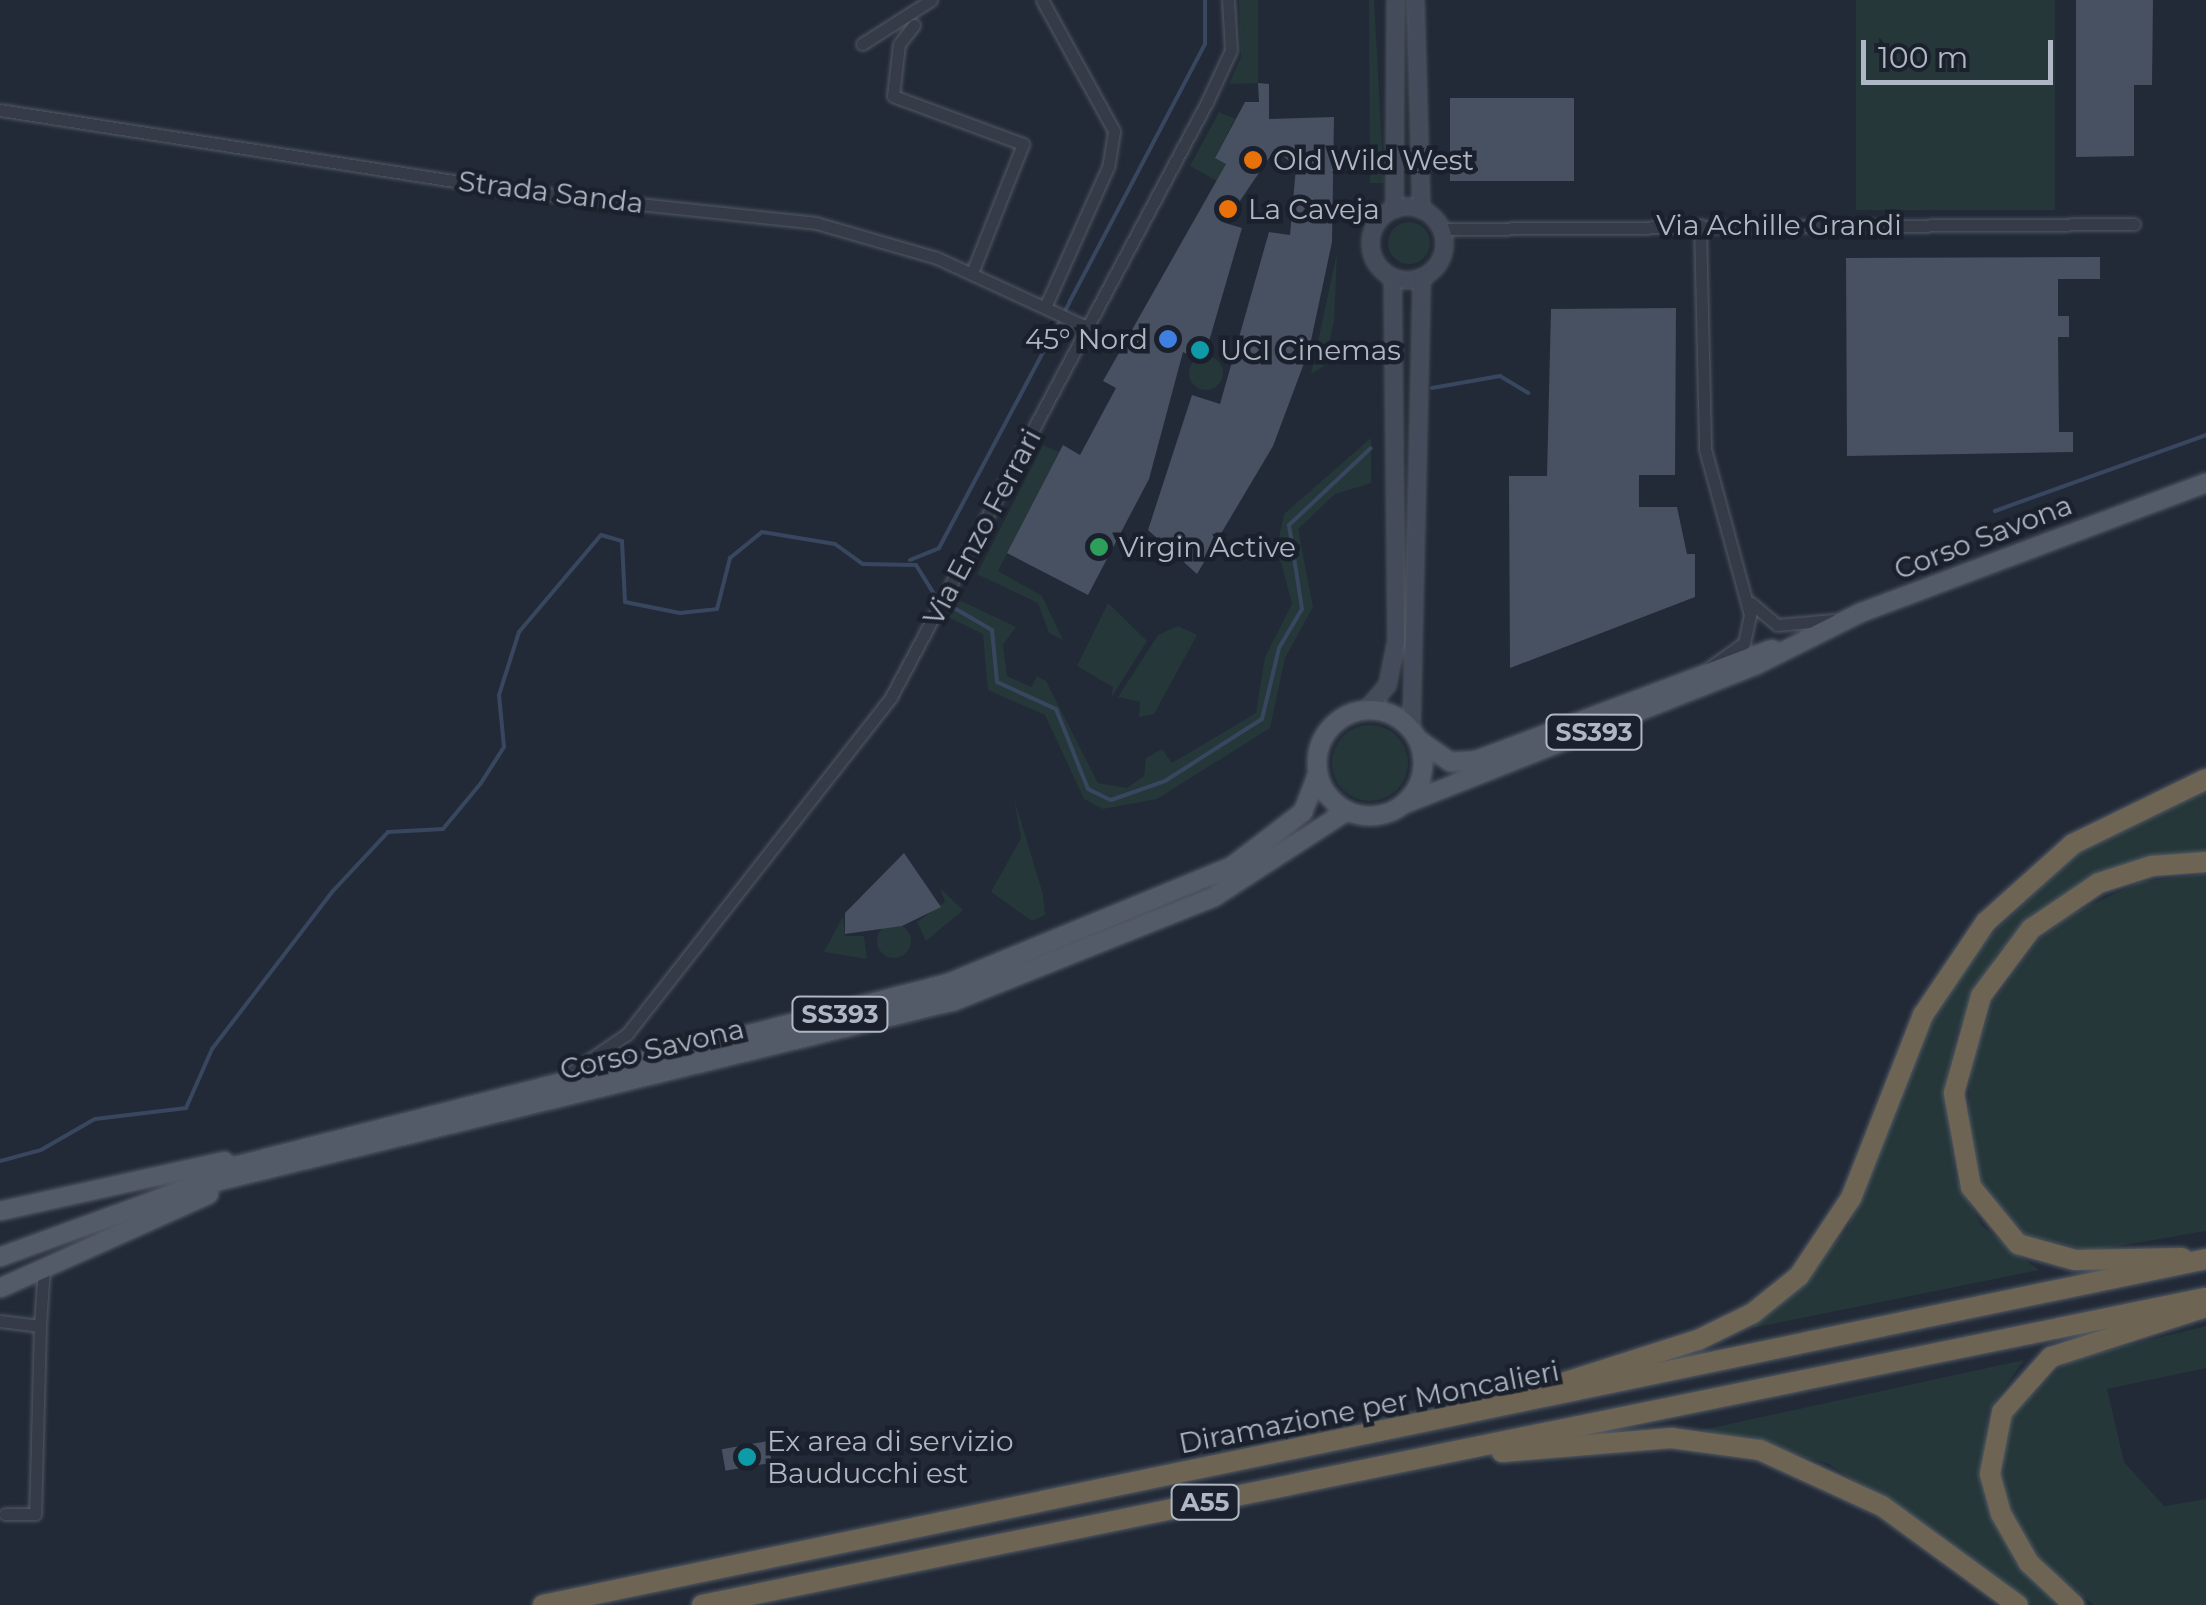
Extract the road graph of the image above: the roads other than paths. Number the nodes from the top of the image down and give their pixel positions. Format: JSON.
{"nodes":[{"id":1,"x":931,"y":0,"type":"edge"},
{"id":2,"x":1042,"y":0,"type":"edge"},
{"id":3,"x":1228,"y":0,"type":"edge"},
{"id":4,"x":1395,"y":0,"type":"edge"},
{"id":5,"x":1416,"y":0,"type":"edge"},
{"id":6,"x":914,"y":25,"type":"dead end"},
{"id":7,"x":862,"y":44,"type":"dead end"},
{"id":8,"x":0,"y":110,"type":"edge"},
{"id":9,"x":1394,"y":209,"type":"junction"},
{"id":10,"x":1422,"y":209,"type":"junction"},
{"id":11,"x":1700,"y":225,"type":"junction"},
{"id":12,"x":2134,"y":228,"type":"dead end"},
{"id":13,"x":1442,"y":229,"type":"junction"},
{"id":14,"x":972,"y":273,"type":"junction"},
{"id":15,"x":1392,"y":277,"type":"junction"},
{"id":16,"x":1421,"y":278,"type":"junction"},
{"id":17,"x":1050,"y":307,"type":"junction"},
{"id":18,"x":1086,"y":327,"type":"junction"},
{"id":19,"x":2206,"y":482,"type":"edge"},
{"id":20,"x":1748,"y":600,"type":"junction"},
{"id":21,"x":1860,"y":614,"type":"junction"},
{"id":22,"x":1782,"y":648,"type":"junction"},
{"id":23,"x":1710,"y":667,"type":"junction"},
{"id":24,"x":1366,"y":709,"type":"junction"},
{"id":25,"x":1415,"y":734,"type":"junction"},
{"id":26,"x":1318,"y":773,"type":"junction"},
{"id":27,"x":2206,"y":778,"type":"edge"},
{"id":28,"x":1402,"y":806,"type":"junction"},
{"id":29,"x":1348,"y":811,"type":"junction"},
{"id":30,"x":2206,"y":862,"type":"edge"},
{"id":31,"x":560,"y":1079,"type":"junction"},
{"id":32,"x":306,"y":1151,"type":"junction"},
{"id":33,"x":0,"y":1211,"type":"edge"},
{"id":34,"x":0,"y":1247,"type":"edge"},
{"id":35,"x":0,"y":1256,"type":"edge"},
{"id":36,"x":2200,"y":1260,"type":"edge"},
{"id":37,"x":44,"y":1263,"type":"junction"},
{"id":38,"x":0,"y":1288,"type":"edge"},
{"id":39,"x":2206,"y":1298,"type":"edge"},
{"id":40,"x":2206,"y":1307,"type":"edge"},
{"id":41,"x":0,"y":1321,"type":"edge"},
{"id":42,"x":40,"y":1326,"type":"junction"},
{"id":43,"x":1489,"y":1412,"type":"junction"},
{"id":44,"x":1456,"y":1451,"type":"junction"},
{"id":45,"x":5,"y":1514,"type":"dead end"},
{"id":46,"x":542,"y":1605,"type":"edge"},
{"id":47,"x":702,"y":1605,"type":"edge"},
{"id":48,"x":2018,"y":1605,"type":"edge"},
{"id":49,"x":2074,"y":1605,"type":"edge"}],
"edges":[{"from":1,"to":7,"type":"street"},
{"from":2,"to":17,"type":"street"},
{"from":3,"to":18,"type":"street","name":"Via Enzo Ferrari"},
{"from":4,"to":9,"type":"street"},
{"from":5,"to":10,"type":"street"},
{"from":6,"to":14,"type":"street"},
{"from":8,"to":14,"type":"street","name":"Strada Sanda"},
{"from":9,"to":10,"type":"street"},
{"from":9,"to":15,"type":"street"},
{"from":10,"to":13,"type":"street"},
{"from":11,"to":12,"type":"street","name":"Via Achille Grandi"},
{"from":11,"to":13,"type":"street","name":"Via Achille Grandi"},
{"from":11,"to":20,"type":"street"},
{"from":13,"to":16,"type":"street"},
{"from":14,"to":17,"type":"street","name":"Strada Sanda"},
{"from":15,"to":16,"type":"street"},
{"from":15,"to":24,"type":"street"},
{"from":16,"to":25,"type":"street"},
{"from":17,"to":18,"type":"street","name":"Strada Sanda"},
{"from":18,"to":31,"type":"street","name":"Via Enzo Ferrari"},
{"from":19,"to":21,"type":"main road","name":"Corso Savona","number":"SS393"},
{"from":20,"to":21,"type":"street"},
{"from":20,"to":23,"type":"street"},
{"from":21,"to":22,"type":"main road","name":"Corso Savona","number":"SS393"},
{"from":22,"to":23,"type":"main road","name":"Corso Savona","number":"SS393"},
{"from":22,"to":28,"type":"main road","name":"Corso Savona","number":"SS393"},
{"from":23,"to":25,"type":"main road","name":"Corso Savona","number":"SS393"},
{"from":24,"to":25,"type":"main road","name":"Corso Savona","number":"SS393"},
{"from":24,"to":26,"type":"main road","name":"Corso Savona","number":"SS393"},
{"from":25,"to":28,"type":"main road"},
{"from":26,"to":29,"type":"main road"},
{"from":26,"to":31,"type":"main road","name":"Corso Savona","number":"SS393"},
{"from":27,"to":43,"type":"highway"},
{"from":28,"to":29,"type":"main road","name":"Corso Savona","number":"SS393"},
{"from":29,"to":32,"type":"main road","name":"Corso Savona","number":"SS393"},
{"from":30,"to":36,"type":"highway"},
{"from":31,"to":32,"type":"main road","name":"Corso Savona","number":"SS393"},
{"from":32,"to":33,"type":"main road"},
{"from":32,"to":34,"type":"main road","name":"Corso Savona","number":"SS393"},
{"from":32,"to":35,"type":"main road","name":"Corso Savona","number":"SS393"},
{"from":32,"to":37,"type":"main road"},
{"from":36,"to":43,"type":"highway","name":"Diramazione per Moncalieri","number":"A55"},
{"from":37,"to":38,"type":"main road"},
{"from":37,"to":42,"type":"street"},
{"from":39,"to":44,"type":"highway","name":"Diramazione per Moncalieri","number":"A55"},
{"from":40,"to":49,"type":"highway"},
{"from":41,"to":42,"type":"street"},
{"from":42,"to":45,"type":"street"},
{"from":43,"to":46,"type":"highway","name":"Diramazione per Moncalieri","number":"A55"},
{"from":44,"to":47,"type":"highway","name":"Diramazione per Moncalieri","number":"A55"},
{"from":44,"to":48,"type":"highway"}]}
